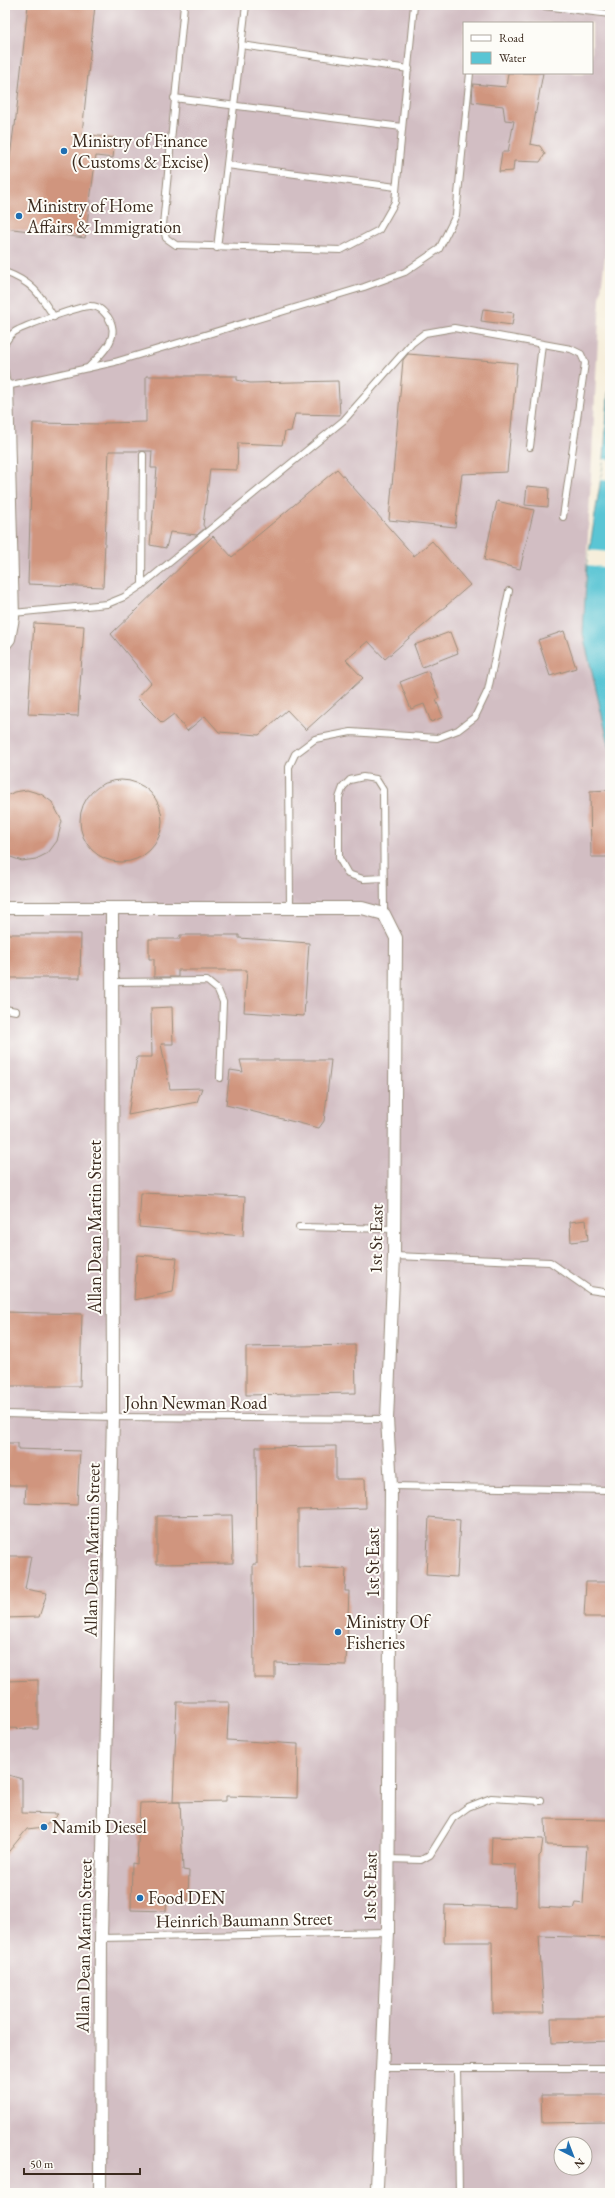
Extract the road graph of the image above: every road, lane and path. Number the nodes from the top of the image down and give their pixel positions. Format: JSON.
{"nodes":[{"id":1,"x":184,"y":5,"type":"edge"},
{"id":2,"x":246,"y":5,"type":"edge"},
{"id":3,"x":414,"y":5,"type":"edge"},
{"id":4,"x":536,"y":5,"type":"edge"},
{"id":5,"x":548,"y":6,"type":"edge"},
{"id":6,"x":610,"y":14,"type":"edge"},
{"id":7,"x":241,"y":45,"type":"junction"},
{"id":8,"x":409,"y":68,"type":"junction"},
{"id":9,"x":470,"y":74,"type":"edge"},
{"id":10,"x":174,"y":98,"type":"junction"},
{"id":11,"x":234,"y":105,"type":"junction"},
{"id":12,"x":402,"y":127,"type":"junction"},
{"id":13,"x":227,"y":165,"type":"junction"},
{"id":14,"x":396,"y":187,"type":"junction"},
{"id":15,"x":217,"y":248,"type":"junction"},
{"id":16,"x":5,"y":272,"type":"edge"},
{"id":17,"x":54,"y":317,"type":"junction"},
{"id":18,"x":5,"y":342,"type":"edge"},
{"id":19,"x":542,"y":344,"type":"junction"},
{"id":20,"x":88,"y":368,"type":"junction"},
{"id":21,"x":5,"y":372,"type":"edge"},
{"id":22,"x":6,"y":386,"type":"edge"},
{"id":23,"x":530,"y":447,"type":"dead end"},
{"id":24,"x":143,"y":455,"type":"dead end"},
{"id":25,"x":563,"y":517,"type":"dead end"},
{"id":26,"x":142,"y":585,"type":"junction"},
{"id":27,"x":509,"y":591,"type":"dead end"},
{"id":28,"x":13,"y":613,"type":"junction"},
{"id":29,"x":5,"y":644,"type":"edge"},
{"id":30,"x":384,"y":878,"type":"junction"},
{"id":31,"x":290,"y":907,"type":"junction"},
{"id":32,"x":5,"y":908,"type":"edge"},
{"id":33,"x":112,"y":908,"type":"junction"},
{"id":34,"x":384,"y":914,"type":"junction"},
{"id":35,"x":112,"y":982,"type":"junction"},
{"id":36,"x":5,"y":1010,"type":"edge"},
{"id":37,"x":16,"y":1011,"type":"dead end"},
{"id":38,"x":220,"y":1078,"type":"dead end"},
{"id":39,"x":299,"y":1227,"type":"dead end"},
{"id":40,"x":395,"y":1229,"type":"junction"},
{"id":41,"x":394,"y":1256,"type":"junction"},
{"id":42,"x":610,"y":1293,"type":"edge"},
{"id":43,"x":5,"y":1414,"type":"edge"},
{"id":44,"x":113,"y":1417,"type":"junction"},
{"id":45,"x":387,"y":1419,"type":"junction"},
{"id":46,"x":392,"y":1486,"type":"junction"},
{"id":47,"x":610,"y":1490,"type":"edge"},
{"id":48,"x":541,"y":1801,"type":"dead end"},
{"id":49,"x":389,"y":1859,"type":"junction"},
{"id":50,"x":388,"y":1932,"type":"junction"},
{"id":51,"x":101,"y":1938,"type":"junction"},
{"id":52,"x":382,"y":2068,"type":"junction"},
{"id":53,"x":457,"y":2068,"type":"junction"},
{"id":54,"x":610,"y":2068,"type":"edge"},
{"id":55,"x":377,"y":2187,"type":"dead end"},
{"id":56,"x":100,"y":2193,"type":"edge"},
{"id":57,"x":459,"y":2193,"type":"edge"}],
"edges":[{"from":1,"to":10,"type":"lane"},
{"from":2,"to":7,"type":"lane"},
{"from":3,"to":8,"type":"lane"},
{"from":4,"to":5,"type":"lane"},
{"from":5,"to":6,"type":"lane"},
{"from":7,"to":8,"type":"lane"},
{"from":7,"to":11,"type":"lane"},
{"from":8,"to":12,"type":"lane"},
{"from":9,"to":20,"type":"lane"},
{"from":10,"to":11,"type":"lane"},
{"from":10,"to":15,"type":"lane"},
{"from":11,"to":12,"type":"lane"},
{"from":11,"to":13,"type":"lane"},
{"from":12,"to":14,"type":"lane"},
{"from":13,"to":14,"type":"lane"},
{"from":13,"to":15,"type":"lane"},
{"from":14,"to":15,"type":"lane"},
{"from":16,"to":17,"type":"lane"},
{"from":17,"to":18,"type":"lane"},
{"from":17,"to":20,"type":"lane"},
{"from":19,"to":23,"type":"lane"},
{"from":19,"to":25,"type":"lane"},
{"from":19,"to":26,"type":"lane"},
{"from":20,"to":22,"type":"lane"},
{"from":21,"to":22,"type":"lane"},
{"from":22,"to":28,"type":"street"},
{"from":24,"to":26,"type":"lane"},
{"from":26,"to":28,"type":"lane"},
{"from":27,"to":31,"type":"lane"},
{"from":28,"to":29,"type":"street"},
{"from":30,"to":30,"type":"lane"},
{"from":30,"to":34,"type":"lane"},
{"from":31,"to":33,"type":"street"},
{"from":31,"to":34,"type":"street"},
{"from":32,"to":33,"type":"street"},
{"from":33,"to":35,"type":"street","name":"Allan Dean Martin Street"},
{"from":34,"to":40,"type":"street","name":"1st St East"},
{"from":35,"to":38,"type":"lane"},
{"from":35,"to":44,"type":"street","name":"Allan Dean Martin Street"},
{"from":36,"to":37,"type":"lane"},
{"from":39,"to":40,"type":"lane"},
{"from":40,"to":41,"type":"street","name":"1st St East"},
{"from":41,"to":42,"type":"lane"},
{"from":41,"to":45,"type":"street","name":"1st St East"},
{"from":43,"to":44,"type":"lane","name":"John Newman Road"},
{"from":44,"to":45,"type":"lane","name":"John Newman Road"},
{"from":44,"to":51,"type":"street","name":"Allan Dean Martin Street"},
{"from":45,"to":46,"type":"street","name":"1st St East"},
{"from":46,"to":47,"type":"lane"},
{"from":46,"to":49,"type":"street","name":"1st St East"},
{"from":48,"to":49,"type":"lane"},
{"from":49,"to":50,"type":"street","name":"1st St East"},
{"from":50,"to":51,"type":"lane","name":"Heinrich Baumann Street"},
{"from":50,"to":52,"type":"street","name":"1st St East"},
{"from":51,"to":56,"type":"street","name":"Allan Dean Martin Street"},
{"from":52,"to":53,"type":"lane"},
{"from":52,"to":55,"type":"street","name":"1st St East"},
{"from":53,"to":54,"type":"lane"},
{"from":53,"to":57,"type":"lane"}]}
